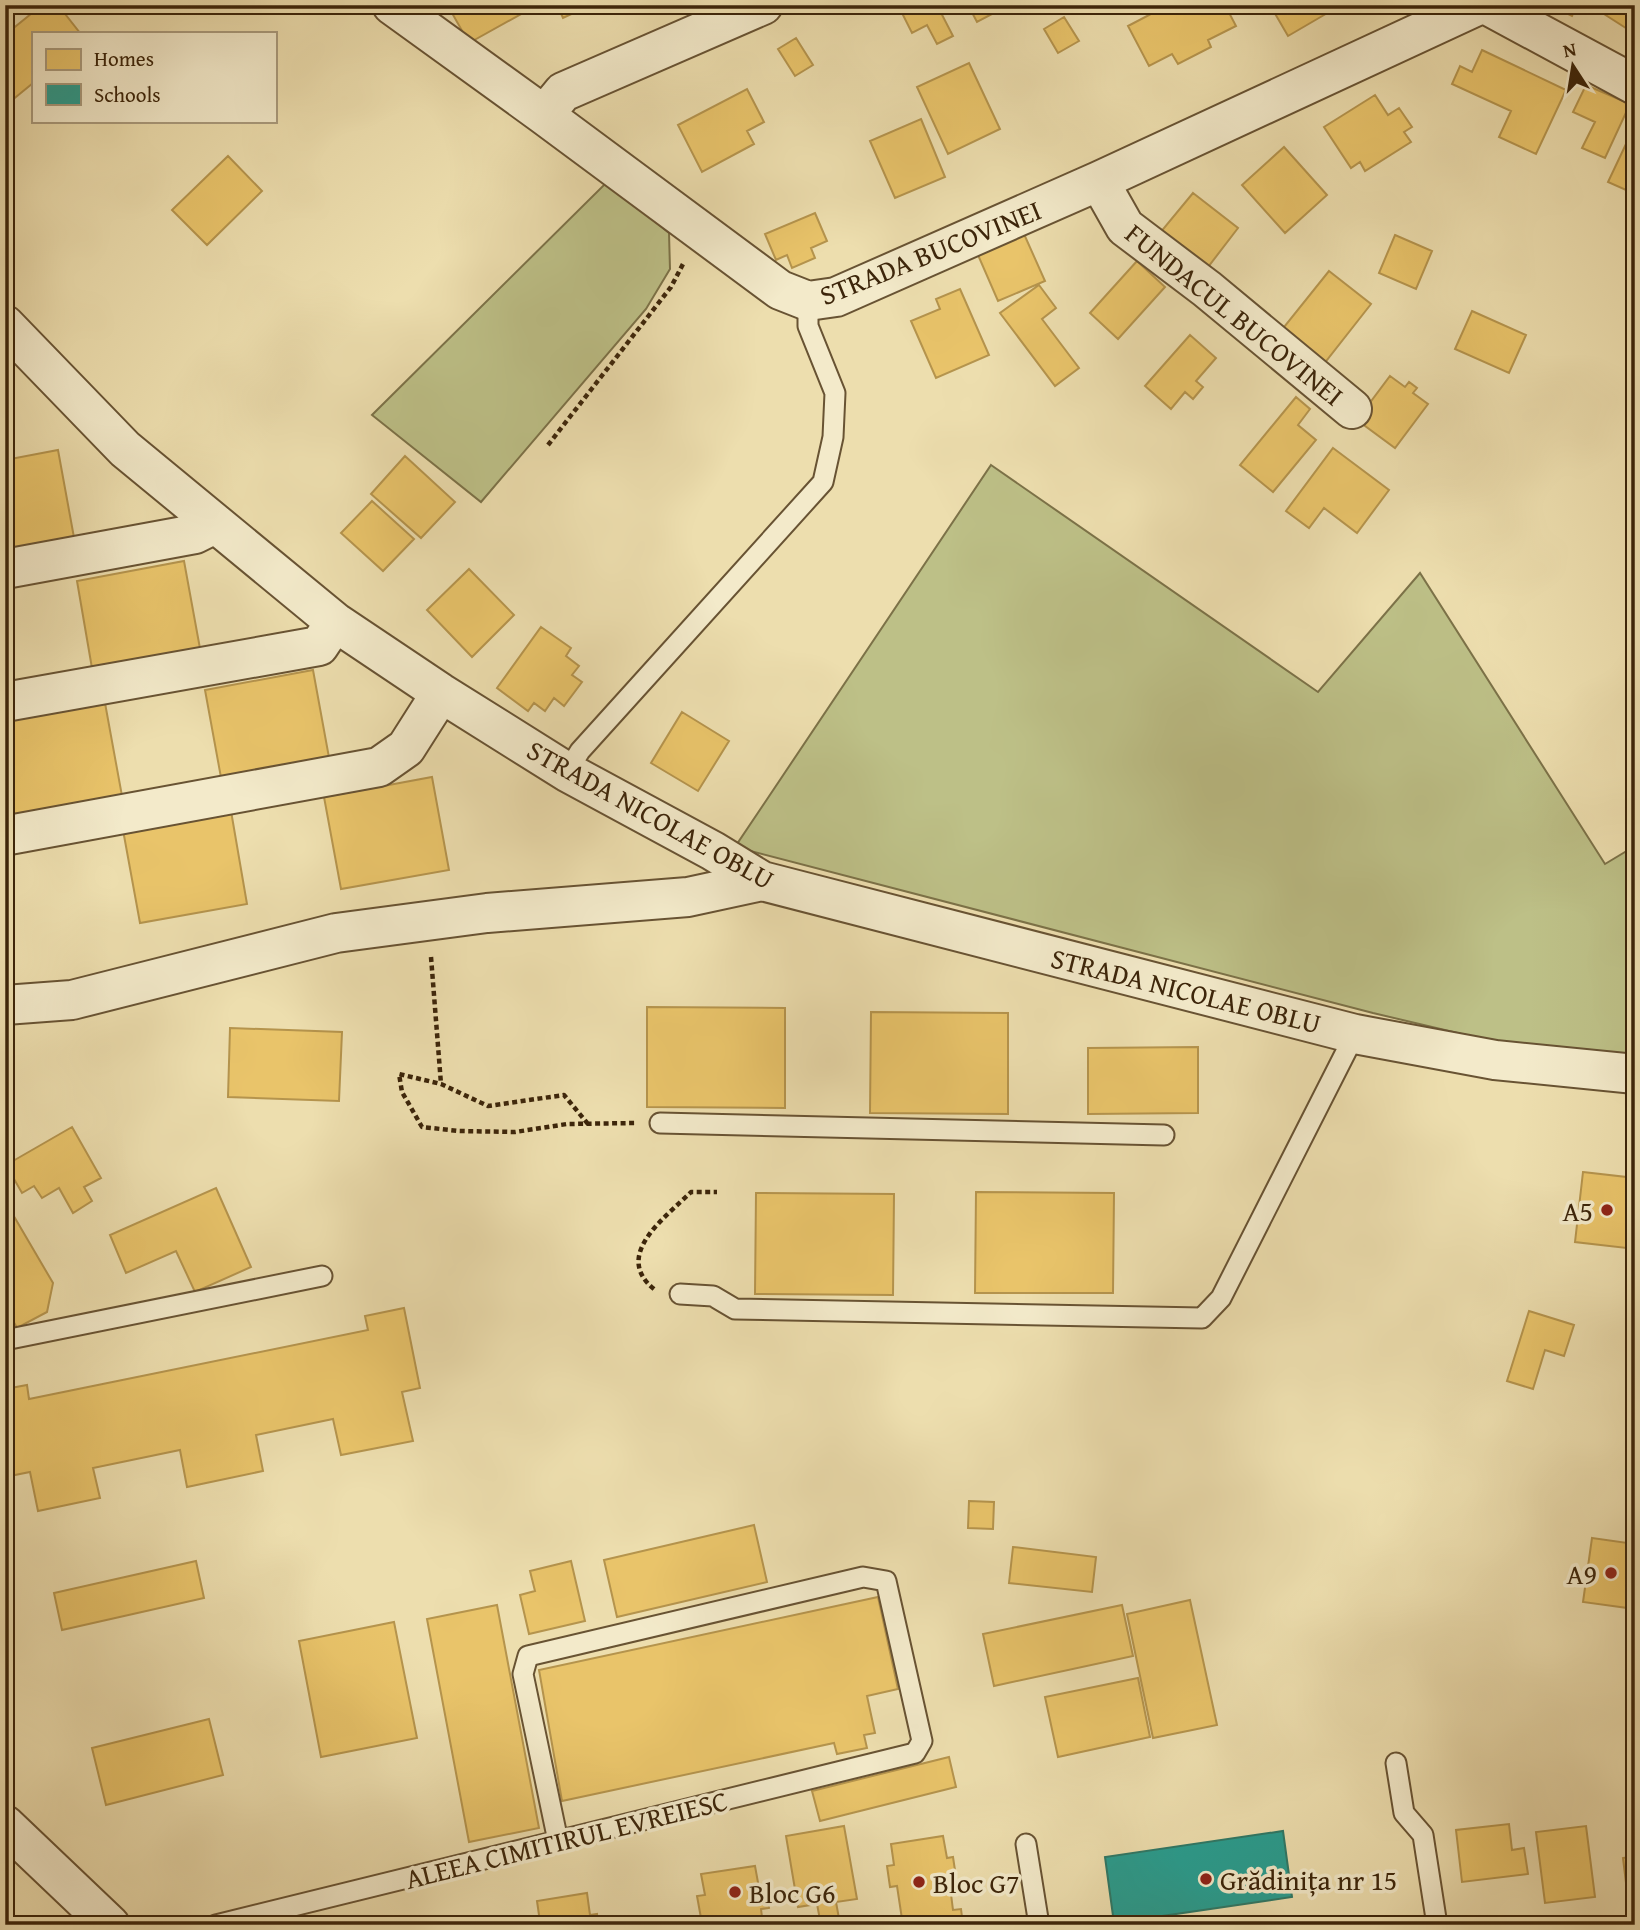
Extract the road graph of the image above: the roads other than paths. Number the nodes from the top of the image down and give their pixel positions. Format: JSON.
{"nodes":[{"id":1,"x":392,"y":5,"type":"edge"},
{"id":2,"x":763,"y":5,"type":"edge"},
{"id":3,"x":1479,"y":5,"type":"edge"},
{"id":4,"x":1487,"y":5,"type":"edge"},
{"id":5,"x":705,"y":17,"type":"edge"},
{"id":6,"x":1635,"y":85,"type":"edge"},
{"id":7,"x":544,"y":115,"type":"junction"},
{"id":8,"x":1100,"y":181,"type":"junction"},
{"id":9,"x":808,"y":301,"type":"junction"},
{"id":10,"x":5,"y":325,"type":"edge"},
{"id":11,"x":1352,"y":409,"type":"dead end"},
{"id":12,"x":215,"y":524,"type":"junction"},
{"id":13,"x":5,"y":569,"type":"edge"},
{"id":14,"x":335,"y":622,"type":"junction"},
{"id":15,"x":440,"y":693,"type":"junction"},
{"id":16,"x":5,"y":702,"type":"edge"},
{"id":17,"x":568,"y":772,"type":"junction"},
{"id":18,"x":5,"y":833,"type":"edge"},
{"id":19,"x":762,"y":881,"type":"junction"},
{"id":20,"x":7,"y":995,"type":"edge"},
{"id":21,"x":1355,"y":1034,"type":"junction"},
{"id":22,"x":1635,"y":1074,"type":"edge"},
{"id":23,"x":660,"y":1123,"type":"road end"},
{"id":24,"x":1164,"y":1135,"type":"dead end"},
{"id":25,"x":322,"y":1276,"type":"dead end"},
{"id":26,"x":680,"y":1294,"type":"road end"},
{"id":27,"x":5,"y":1340,"type":"edge"},
{"id":28,"x":1396,"y":1763,"type":"dead end"},
{"id":29,"x":5,"y":1825,"type":"edge"},
{"id":30,"x":558,"y":1841,"type":"junction"},
{"id":31,"x":1026,"y":1844,"type":"dead end"},
{"id":32,"x":110,"y":1925,"type":"edge"},
{"id":33,"x":216,"y":1925,"type":"edge"},
{"id":34,"x":1039,"y":1925,"type":"edge"},
{"id":35,"x":1437,"y":1925,"type":"edge"}],
"edges":[{"from":1,"to":7,"type":"street","name":"STRADA BUCOVINEI"},
{"from":2,"to":5,"type":"street"},
{"from":3,"to":8,"type":"street","name":"STRADA BUCOVINEI"},
{"from":4,"to":6,"type":"street"},
{"from":5,"to":7,"type":"street"},
{"from":7,"to":9,"type":"street","name":"STRADA BUCOVINEI"},
{"from":8,"to":9,"type":"street","name":"STRADA BUCOVINEI"},
{"from":8,"to":11,"type":"street","name":"FUNDACUL BUCOVINEI"},
{"from":9,"to":17,"type":"lane"},
{"from":10,"to":12,"type":"street","name":"STRADA NICOLAE OBLU"},
{"from":12,"to":13,"type":"street"},
{"from":12,"to":14,"type":"street","name":"STRADA NICOLAE OBLU"},
{"from":14,"to":15,"type":"street","name":"STRADA NICOLAE OBLU"},
{"from":14,"to":16,"type":"street"},
{"from":15,"to":17,"type":"street","name":"STRADA NICOLAE OBLU"},
{"from":15,"to":18,"type":"street"},
{"from":17,"to":19,"type":"street","name":"STRADA NICOLAE OBLU"},
{"from":19,"to":20,"type":"street"},
{"from":19,"to":21,"type":"street","name":"STRADA NICOLAE OBLU"},
{"from":21,"to":22,"type":"street","name":"STRADA NICOLAE OBLU"},
{"from":21,"to":26,"type":"lane"},
{"from":23,"to":24,"type":"lane"},
{"from":25,"to":27,"type":"lane"},
{"from":28,"to":35,"type":"lane"},
{"from":29,"to":32,"type":"street"},
{"from":30,"to":30,"type":"lane","name":"ALEEA CIMITIRUL EVREIESC"},
{"from":30,"to":33,"type":"lane","name":"ALEEA CIMITIRUL EVREIESC"},
{"from":31,"to":34,"type":"lane"}]}
